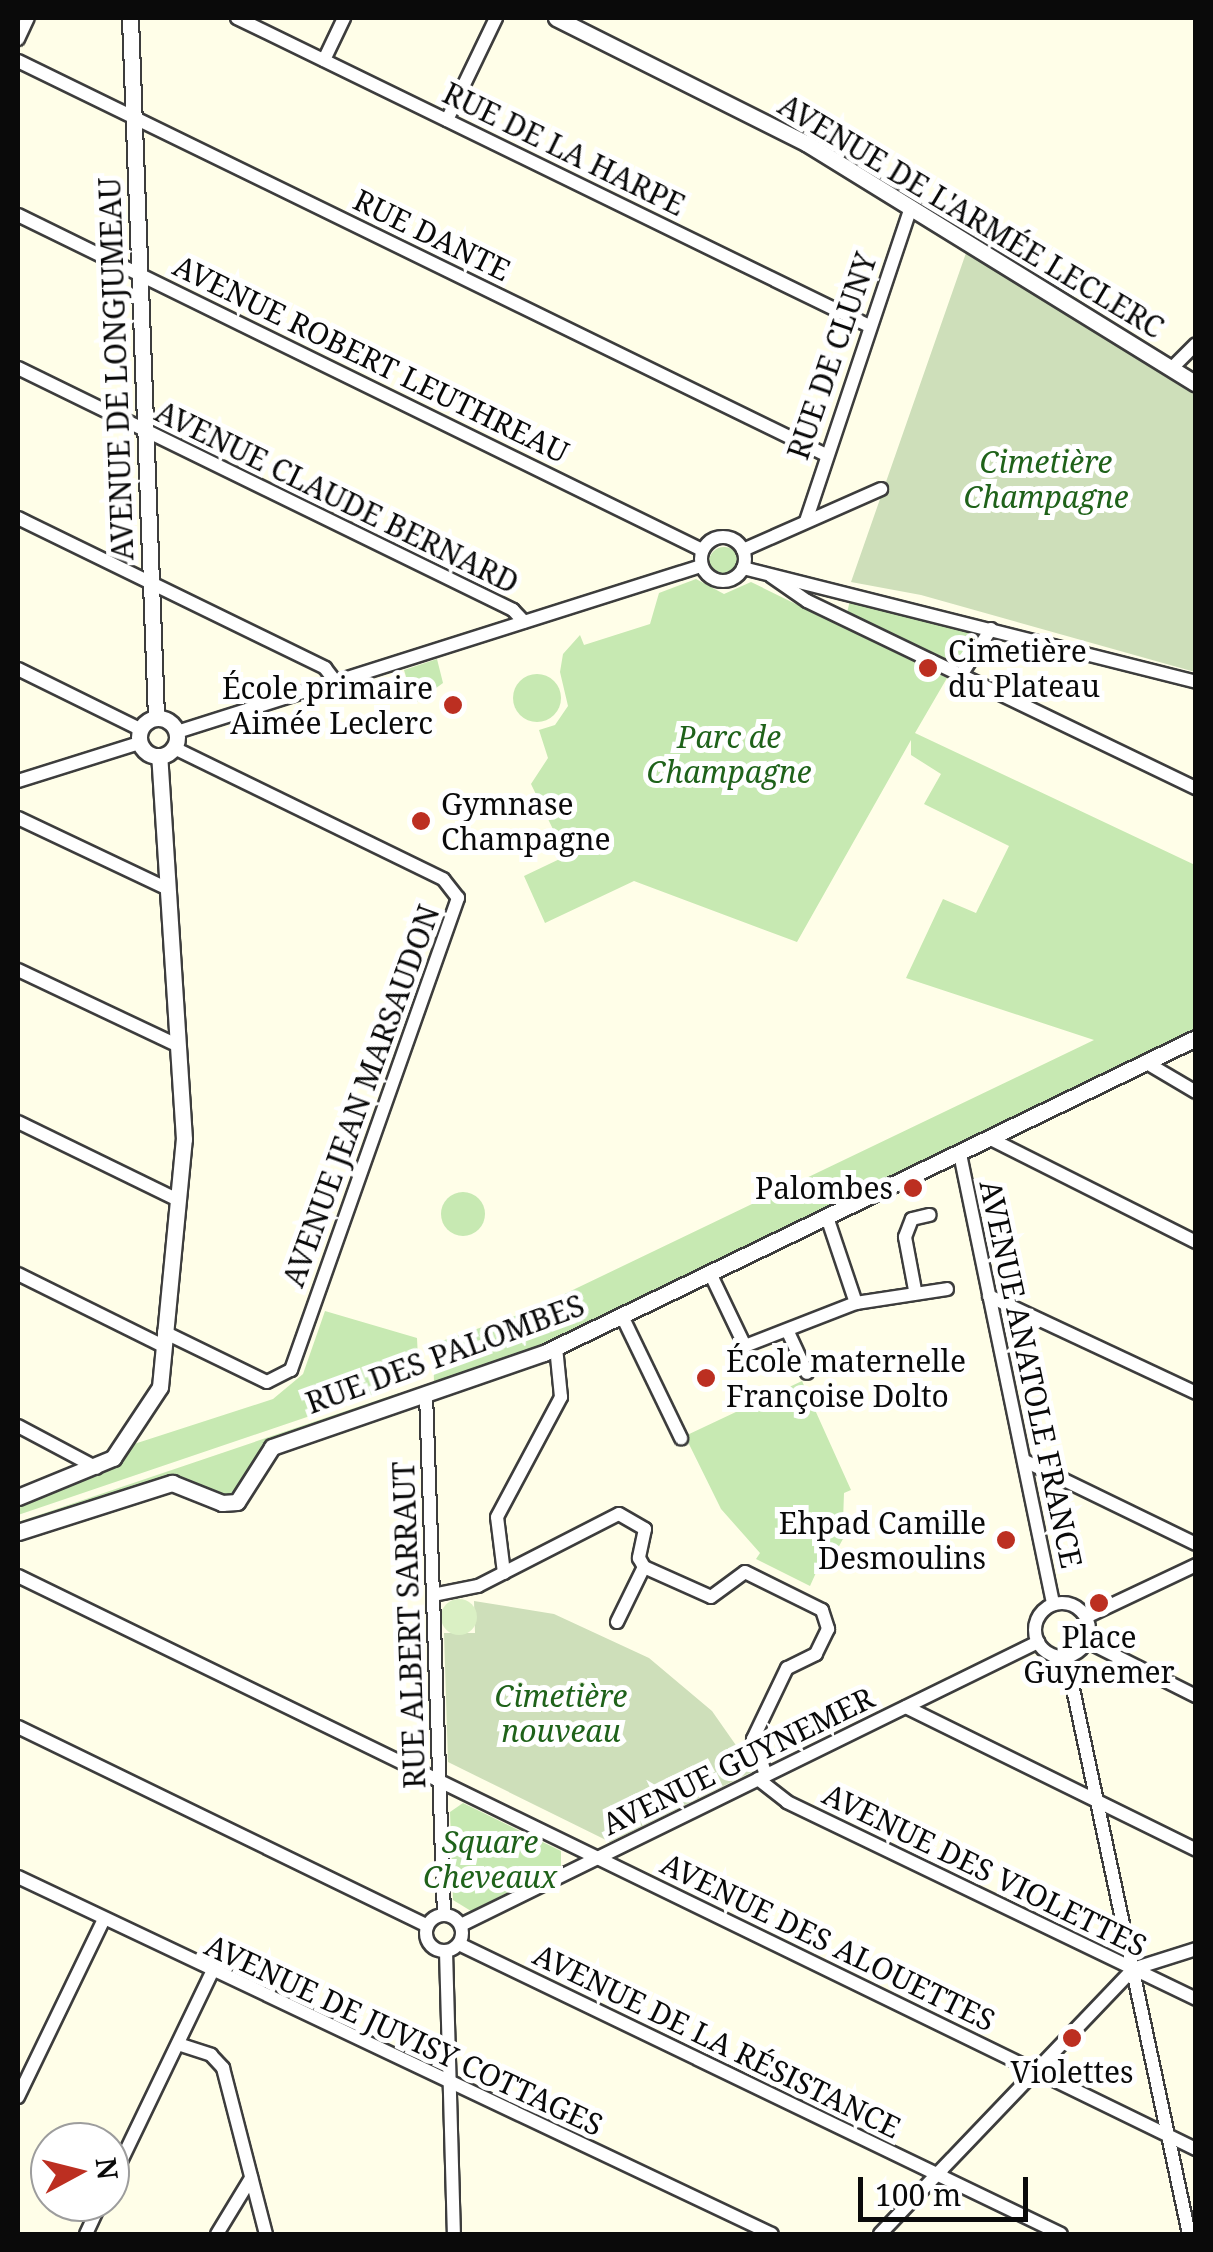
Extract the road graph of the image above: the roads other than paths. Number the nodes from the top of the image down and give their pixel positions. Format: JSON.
{"nodes":[{"id":1,"x":28,"y":18,"type":"edge"},
{"id":2,"x":130,"y":18,"type":"edge"},
{"id":3,"x":237,"y":18,"type":"edge"},
{"id":4,"x":344,"y":18,"type":"edge"},
{"id":5,"x":496,"y":18,"type":"edge"},
{"id":6,"x":556,"y":18,"type":"edge"},
{"id":7,"x":18,"y":39,"type":"edge"},
{"id":8,"x":324,"y":60,"type":"junction"},
{"id":9,"x":18,"y":62,"type":"edge"},
{"id":10,"x":134,"y":118,"type":"junction"},
{"id":11,"x":447,"y":120,"type":"junction"},
{"id":12,"x":911,"y":208,"type":"junction"},
{"id":13,"x":18,"y":215,"type":"edge"},
{"id":14,"x":139,"y":274,"type":"junction"},
{"id":15,"x":869,"y":326,"type":"junction"},
{"id":16,"x":1196,"y":344,"type":"edge"},
{"id":17,"x":18,"y":368,"type":"edge"},
{"id":18,"x":1171,"y":369,"type":"junction"},
{"id":19,"x":1196,"y":384,"type":"edge"},
{"id":20,"x":146,"y":431,"type":"junction"},
{"id":21,"x":824,"y":454,"type":"junction"},
{"id":22,"x":882,"y":488,"type":"dead end"},
{"id":23,"x":18,"y":518,"type":"edge"},
{"id":24,"x":806,"y":522,"type":"junction"},
{"id":25,"x":702,"y":550,"type":"junction"},
{"id":26,"x":743,"y":550,"type":"junction"},
{"id":27,"x":701,"y":566,"type":"junction"},
{"id":28,"x":743,"y":568,"type":"junction"},
{"id":29,"x":770,"y":576,"type":"junction"},
{"id":30,"x":152,"y":584,"type":"junction"},
{"id":31,"x":524,"y":622,"type":"junction"},
{"id":32,"x":991,"y":628,"type":"junction"},
{"id":33,"x":18,"y":669,"type":"edge"},
{"id":34,"x":961,"y":674,"type":"junction"},
{"id":35,"x":335,"y":681,"type":"junction"},
{"id":36,"x":1196,"y":682,"type":"edge"},
{"id":37,"x":156,"y":718,"type":"junction"},
{"id":38,"x":140,"y":736,"type":"junction"},
{"id":39,"x":175,"y":740,"type":"junction"},
{"id":40,"x":158,"y":756,"type":"junction"},
{"id":41,"x":18,"y":781,"type":"edge"},
{"id":42,"x":1196,"y":788,"type":"edge"},
{"id":43,"x":18,"y":818,"type":"edge"},
{"id":44,"x":164,"y":887,"type":"junction"},
{"id":45,"x":18,"y":970,"type":"edge"},
{"id":46,"x":1196,"y":1038,"type":"edge"},
{"id":47,"x":177,"y":1044,"type":"junction"},
{"id":48,"x":1145,"y":1062,"type":"junction"},
{"id":49,"x":1196,"y":1092,"type":"edge"},
{"id":50,"x":18,"y":1122,"type":"edge"},
{"id":51,"x":988,"y":1138,"type":"junction"},
{"id":52,"x":960,"y":1154,"type":"junction"},
{"id":53,"x":178,"y":1200,"type":"junction"},
{"id":54,"x":930,"y":1215,"type":"dead end"},
{"id":55,"x":827,"y":1217,"type":"junction"},
{"id":56,"x":1196,"y":1242,"type":"edge"},
{"id":57,"x":710,"y":1273,"type":"junction"},
{"id":58,"x":18,"y":1274,"type":"edge"},
{"id":59,"x":947,"y":1289,"type":"dead end"},
{"id":60,"x":915,"y":1290,"type":"junction"},
{"id":61,"x":989,"y":1296,"type":"junction"},
{"id":62,"x":856,"y":1303,"type":"junction"},
{"id":63,"x":622,"y":1316,"type":"junction"},
{"id":64,"x":788,"y":1332,"type":"junction"},
{"id":65,"x":164,"y":1339,"type":"junction"},
{"id":66,"x":556,"y":1347,"type":"junction"},
{"id":67,"x":807,"y":1373,"type":"dead end"},
{"id":68,"x":1196,"y":1393,"type":"edge"},
{"id":69,"x":426,"y":1394,"type":"junction"},
{"id":70,"x":18,"y":1426,"type":"edge"},
{"id":71,"x":681,"y":1438,"type":"dead end"},
{"id":72,"x":1025,"y":1461,"type":"junction"},
{"id":73,"x":97,"y":1468,"type":"junction"},
{"id":74,"x":18,"y":1497,"type":"edge"},
{"id":75,"x":18,"y":1532,"type":"edge"},
{"id":76,"x":1196,"y":1544,"type":"edge"},
{"id":77,"x":1196,"y":1565,"type":"edge"},
{"id":78,"x":644,"y":1567,"type":"junction"},
{"id":79,"x":504,"y":1573,"type":"junction"},
{"id":80,"x":18,"y":1576,"type":"edge"},
{"id":81,"x":434,"y":1595,"type":"junction"},
{"id":82,"x":1054,"y":1604,"type":"junction"},
{"id":83,"x":1086,"y":1617,"type":"junction"},
{"id":84,"x":617,"y":1622,"type":"dead end"},
{"id":85,"x":1038,"y":1642,"type":"junction"},
{"id":86,"x":1086,"y":1642,"type":"junction"},
{"id":87,"x":1066,"y":1656,"type":"junction"},
{"id":88,"x":1196,"y":1696,"type":"edge"},
{"id":89,"x":906,"y":1707,"type":"junction"},
{"id":90,"x":18,"y":1727,"type":"edge"},
{"id":91,"x":762,"y":1777,"type":"junction"},
{"id":92,"x":440,"y":1780,"type":"junction"},
{"id":93,"x":1097,"y":1802,"type":"junction"},
{"id":94,"x":1196,"y":1850,"type":"edge"},
{"id":95,"x":598,"y":1858,"type":"junction"},
{"id":96,"x":18,"y":1877,"type":"edge"},
{"id":97,"x":444,"y":1914,"type":"junction"},
{"id":98,"x":104,"y":1919,"type":"junction"},
{"id":99,"x":461,"y":1925,"type":"junction"},
{"id":100,"x":427,"y":1926,"type":"junction"},
{"id":101,"x":452,"y":1947,"type":"junction"},
{"id":102,"x":1196,"y":1949,"type":"edge"},
{"id":103,"x":1133,"y":1969,"type":"junction"},
{"id":104,"x":212,"y":1972,"type":"junction"},
{"id":105,"x":1196,"y":2000,"type":"edge"},
{"id":106,"x":178,"y":2044,"type":"junction"},
{"id":107,"x":1036,"y":2071,"type":"junction"},
{"id":108,"x":450,"y":2087,"type":"junction"},
{"id":109,"x":18,"y":2097,"type":"edge"},
{"id":110,"x":1170,"y":2137,"type":"junction"},
{"id":111,"x":130,"y":2143,"type":"edge"},
{"id":112,"x":1196,"y":2150,"type":"edge"},
{"id":113,"x":936,"y":2175,"type":"junction"},
{"id":114,"x":251,"y":2178,"type":"junction"},
{"id":115,"x":458,"y":2232,"type":"edge"},
{"id":116,"x":218,"y":2234,"type":"edge"},
{"id":117,"x":266,"y":2234,"type":"edge"},
{"id":118,"x":772,"y":2234,"type":"edge"},
{"id":119,"x":880,"y":2234,"type":"edge"},
{"id":120,"x":1062,"y":2234,"type":"edge"},
{"id":121,"x":1189,"y":2234,"type":"edge"}],
"edges":[{"from":1,"to":7,"type":"street"},
{"from":2,"to":10,"type":"street","name":"AVENUE DE LONGJUMEAU"},
{"from":3,"to":8,"type":"street","name":"RUE DE LA HARPE"},
{"from":4,"to":8,"type":"street"},
{"from":5,"to":11,"type":"street"},
{"from":6,"to":12,"type":"street","name":"AVENUE DE L'ARMÉE LECLERC"},
{"from":8,"to":11,"type":"street","name":"RUE DE LA HARPE"},
{"from":9,"to":10,"type":"street","name":"RUE DANTE"},
{"from":10,"to":14,"type":"street","name":"AVENUE DE LONGJUMEAU"},
{"from":10,"to":21,"type":"street","name":"RUE DANTE"},
{"from":11,"to":15,"type":"street","name":"RUE DE LA HARPE"},
{"from":12,"to":15,"type":"street","name":"RUE DE CLUNY"},
{"from":12,"to":18,"type":"street","name":"AVENUE DE L'ARMÉE LECLERC"},
{"from":13,"to":14,"type":"street","name":"AVENUE ROBERT LEUTHREAU"},
{"from":14,"to":20,"type":"street","name":"AVENUE DE LONGJUMEAU"},
{"from":14,"to":25,"type":"street","name":"AVENUE ROBERT LEUTHREAU"},
{"from":15,"to":21,"type":"street","name":"RUE DE CLUNY"},
{"from":16,"to":18,"type":"street"},
{"from":17,"to":20,"type":"street","name":"AVENUE CLAUDE BERNARD"},
{"from":18,"to":19,"type":"street","name":"AVENUE DE L'ARMÉE LECLERC"},
{"from":20,"to":30,"type":"street","name":"AVENUE DE LONGJUMEAU"},
{"from":20,"to":31,"type":"street","name":"AVENUE CLAUDE BERNARD"},
{"from":21,"to":24,"type":"street","name":"RUE DE CLUNY"},
{"from":22,"to":24,"type":"street"},
{"from":23,"to":30,"type":"street"},
{"from":24,"to":26,"type":"street"},
{"from":25,"to":26,"type":"street"},
{"from":25,"to":27,"type":"street"},
{"from":26,"to":28,"type":"street"},
{"from":27,"to":28,"type":"street"},
{"from":27,"to":31,"type":"street"},
{"from":28,"to":29,"type":"street"},
{"from":29,"to":32,"type":"street"},
{"from":29,"to":34,"type":"street"},
{"from":30,"to":35,"type":"street"},
{"from":30,"to":37,"type":"street","name":"AVENUE DE LONGJUMEAU"},
{"from":31,"to":35,"type":"street"},
{"from":32,"to":34,"type":"street"},
{"from":32,"to":36,"type":"street"},
{"from":33,"to":38,"type":"street"},
{"from":34,"to":42,"type":"street"},
{"from":35,"to":39,"type":"street"},
{"from":37,"to":38,"type":"street"},
{"from":37,"to":39,"type":"street"},
{"from":38,"to":40,"type":"street"},
{"from":38,"to":41,"type":"street"},
{"from":39,"to":40,"type":"street"},
{"from":39,"to":65,"type":"street","name":"AVENUE JEAN MARSAUDON"},
{"from":40,"to":44,"type":"street"},
{"from":43,"to":44,"type":"street"},
{"from":44,"to":47,"type":"street"},
{"from":45,"to":47,"type":"street"},
{"from":46,"to":48,"type":"street","name":"RUE DES PALOMBES"},
{"from":47,"to":53,"type":"street"},
{"from":48,"to":49,"type":"street"},
{"from":48,"to":51,"type":"street","name":"RUE DES PALOMBES"},
{"from":50,"to":53,"type":"street"},
{"from":51,"to":52,"type":"street","name":"RUE DES PALOMBES"},
{"from":51,"to":56,"type":"street"},
{"from":52,"to":55,"type":"street","name":"RUE DES PALOMBES"},
{"from":52,"to":61,"type":"street","name":"AVENUE ANATOLE FRANCE"},
{"from":53,"to":65,"type":"street"},
{"from":54,"to":60,"type":"street"},
{"from":55,"to":57,"type":"street","name":"RUE DES PALOMBES"},
{"from":55,"to":62,"type":"street"},
{"from":57,"to":63,"type":"street","name":"RUE DES PALOMBES"},
{"from":57,"to":64,"type":"street"},
{"from":58,"to":65,"type":"street"},
{"from":59,"to":60,"type":"street"},
{"from":60,"to":62,"type":"street"},
{"from":61,"to":68,"type":"street"},
{"from":61,"to":72,"type":"street","name":"AVENUE ANATOLE FRANCE"},
{"from":62,"to":64,"type":"street"},
{"from":63,"to":66,"type":"street","name":"RUE DES PALOMBES"},
{"from":63,"to":71,"type":"street"},
{"from":64,"to":67,"type":"street"},
{"from":65,"to":73,"type":"street"},
{"from":66,"to":69,"type":"street","name":"RUE DES PALOMBES"},
{"from":66,"to":79,"type":"street"},
{"from":69,"to":75,"type":"street","name":"RUE DES PALOMBES"},
{"from":69,"to":81,"type":"street","name":"RUE ALBERT SARRAUT"},
{"from":70,"to":73,"type":"street"},
{"from":72,"to":76,"type":"street"},
{"from":72,"to":82,"type":"street","name":"AVENUE ANATOLE FRANCE"},
{"from":73,"to":74,"type":"street"},
{"from":77,"to":83,"type":"street"},
{"from":78,"to":79,"type":"street"},
{"from":78,"to":84,"type":"street"},
{"from":78,"to":91,"type":"street"},
{"from":79,"to":81,"type":"street"},
{"from":80,"to":92,"type":"street","name":"AVENUE DES ALOUETTES"},
{"from":81,"to":92,"type":"street","name":"RUE ALBERT SARRAUT"},
{"from":82,"to":83,"type":"street"},
{"from":82,"to":85,"type":"street"},
{"from":83,"to":86,"type":"street"},
{"from":85,"to":87,"type":"street"},
{"from":85,"to":89,"type":"street","name":"AVENUE GUYNEMER"},
{"from":86,"to":87,"type":"street"},
{"from":86,"to":88,"type":"street"},
{"from":87,"to":93,"type":"street"},
{"from":89,"to":91,"type":"street","name":"AVENUE GUYNEMER"},
{"from":89,"to":93,"type":"street"},
{"from":90,"to":100,"type":"street"},
{"from":91,"to":95,"type":"street","name":"AVENUE GUYNEMER"},
{"from":91,"to":103,"type":"street","name":"AVENUE DES VIOLETTES"},
{"from":92,"to":95,"type":"street","name":"AVENUE DES ALOUETTES"},
{"from":92,"to":97,"type":"street","name":"RUE ALBERT SARRAUT"},
{"from":93,"to":94,"type":"street"},
{"from":93,"to":103,"type":"street"},
{"from":95,"to":99,"type":"street","name":"AVENUE GUYNEMER"},
{"from":95,"to":107,"type":"street","name":"AVENUE DES ALOUETTES"},
{"from":96,"to":98,"type":"street","name":"AVENUE DE JUVISY COTTAGES"},
{"from":97,"to":99,"type":"street"},
{"from":97,"to":100,"type":"street"},
{"from":98,"to":104,"type":"street","name":"AVENUE DE JUVISY COTTAGES"},
{"from":98,"to":109,"type":"street"},
{"from":99,"to":101,"type":"street"},
{"from":100,"to":101,"type":"street"},
{"from":101,"to":108,"type":"street"},
{"from":101,"to":113,"type":"street","name":"AVENUE DE LA RÉSISTANCE"},
{"from":102,"to":103,"type":"street"},
{"from":103,"to":105,"type":"street","name":"AVENUE DES VIOLETTES"},
{"from":103,"to":107,"type":"street"},
{"from":103,"to":110,"type":"street"},
{"from":104,"to":106,"type":"street"},
{"from":104,"to":108,"type":"street","name":"AVENUE DE JUVISY COTTAGES"},
{"from":106,"to":111,"type":"street"},
{"from":106,"to":114,"type":"street"},
{"from":107,"to":110,"type":"street","name":"AVENUE DES ALOUETTES"},
{"from":107,"to":113,"type":"street"},
{"from":108,"to":115,"type":"street"},
{"from":108,"to":118,"type":"street","name":"AVENUE DE JUVISY COTTAGES"},
{"from":110,"to":112,"type":"street","name":"AVENUE DES ALOUETTES"},
{"from":110,"to":121,"type":"street"},
{"from":113,"to":119,"type":"street"},
{"from":113,"to":120,"type":"street","name":"AVENUE DE LA RÉSISTANCE"},
{"from":114,"to":116,"type":"street"},
{"from":114,"to":117,"type":"street"}]}
